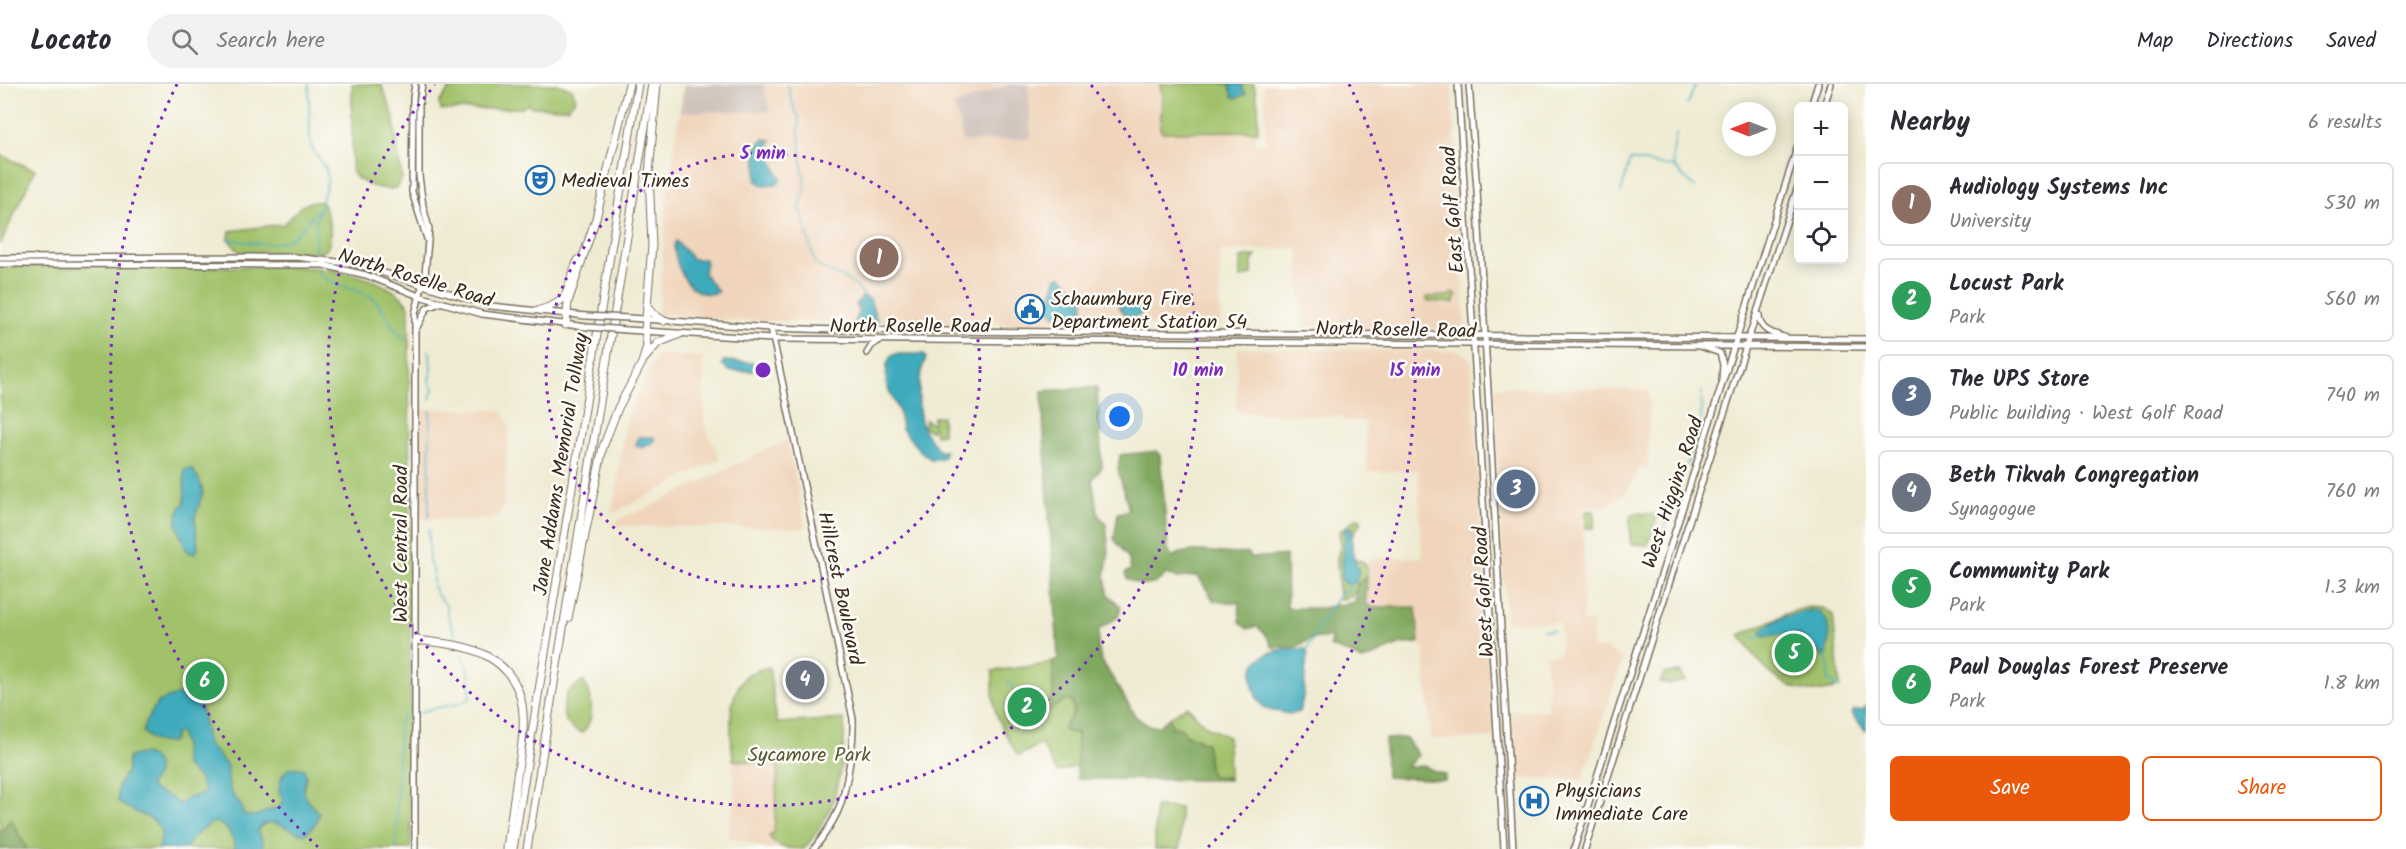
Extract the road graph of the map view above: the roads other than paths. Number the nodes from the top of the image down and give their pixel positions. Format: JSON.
{"nodes":[{"id":1,"x":415,"y":84,"type":"edge"},
{"id":2,"x":422,"y":84,"type":"edge"},
{"id":3,"x":629,"y":84,"type":"edge"},
{"id":4,"x":638,"y":84,"type":"edge"},
{"id":5,"x":652,"y":84,"type":"edge"},
{"id":6,"x":657,"y":84,"type":"edge"},
{"id":7,"x":1458,"y":84,"type":"edge"},
{"id":8,"x":1468,"y":84,"type":"edge"},
{"id":9,"x":1818,"y":84,"type":"edge"},
{"id":10,"x":1831,"y":84,"type":"edge"},
{"id":11,"x":1812,"y":102,"type":"edge"},
{"id":12,"x":1825,"y":102,"type":"edge"},
{"id":13,"x":416,"y":126,"type":"junction"},
{"id":14,"x":1795,"y":156,"type":"edge"},
{"id":15,"x":412,"y":176,"type":"junction"},
{"id":16,"x":419,"y":176,"type":"junction"},
{"id":17,"x":1794,"y":199,"type":"edge"},
{"id":18,"x":428,"y":241,"type":"junction"},
{"id":19,"x":582,"y":255,"type":"junction"},
{"id":20,"x":0,"y":258,"type":"edge"},
{"id":21,"x":0,"y":264,"type":"edge"},
{"id":22,"x":423,"y":283,"type":"junction"},
{"id":23,"x":419,"y":296,"type":"junction"},
{"id":24,"x":442,"y":303,"type":"junction"},
{"id":25,"x":647,"y":306,"type":"junction"},
{"id":26,"x":540,"y":310,"type":"junction"},
{"id":27,"x":1759,"y":310,"type":"junction"},
{"id":28,"x":567,"y":314,"type":"junction"},
{"id":29,"x":646,"y":320,"type":"junction"},
{"id":30,"x":664,"y":321,"type":"junction"},
{"id":31,"x":566,"y":324,"type":"junction"},
{"id":32,"x":771,"y":328,"type":"junction"},
{"id":33,"x":415,"y":331,"type":"junction"},
{"id":34,"x":645,"y":331,"type":"junction"},
{"id":35,"x":680,"y":334,"type":"junction"},
{"id":36,"x":1474,"y":334,"type":"junction"},
{"id":37,"x":1484,"y":334,"type":"junction"},
{"id":38,"x":1738,"y":338,"type":"junction"},
{"id":39,"x":1750,"y":338,"type":"junction"},
{"id":40,"x":1787,"y":338,"type":"junction"},
{"id":41,"x":773,"y":339,"type":"junction"},
{"id":42,"x":1866,"y":339,"type":"edge"},
{"id":43,"x":861,"y":340,"type":"junction"},
{"id":44,"x":881,"y":340,"type":"junction"},
{"id":45,"x":1474,"y":345,"type":"junction"},
{"id":46,"x":1485,"y":345,"type":"junction"},
{"id":47,"x":1700,"y":346,"type":"junction"},
{"id":48,"x":1735,"y":346,"type":"junction"},
{"id":49,"x":1748,"y":346,"type":"junction"},
{"id":50,"x":1866,"y":346,"type":"edge"},
{"id":51,"x":642,"y":363,"type":"junction"},
{"id":52,"x":1721,"y":389,"type":"junction"},
{"id":53,"x":416,"y":640,"type":"junction"},
{"id":54,"x":560,"y":646,"type":"junction"},
{"id":55,"x":415,"y":849,"type":"edge"},
{"id":56,"x":507,"y":849,"type":"edge"},
{"id":57,"x":513,"y":849,"type":"edge"},
{"id":58,"x":526,"y":849,"type":"edge"},
{"id":59,"x":814,"y":849,"type":"edge"},
{"id":60,"x":1504,"y":849,"type":"edge"},
{"id":61,"x":1513,"y":849,"type":"edge"},
{"id":62,"x":1574,"y":849,"type":"edge"},
{"id":63,"x":1585,"y":849,"type":"edge"}],
"edges":[{"from":1,"to":13,"type":"main road","name":"West Central Road"},
{"from":2,"to":13,"type":"main road","name":"West Central Road"},
{"from":3,"to":19,"type":"highway"},
{"from":4,"to":57,"type":"highway","name":"Jane Addams Memorial Tollway"},
{"from":5,"to":54,"type":"highway","name":"Jane Addams Memorial Tollway"},
{"from":6,"to":25,"type":"highway"},
{"from":7,"to":36,"type":"main road","name":"East Golf Road"},
{"from":8,"to":37,"type":"main road","name":"East Golf Road"},
{"from":9,"to":11,"type":"main road"},
{"from":10,"to":12,"type":"main road"},
{"from":13,"to":15,"type":"main road","name":"West Central Road"},
{"from":13,"to":16,"type":"main road","name":"West Central Road"},
{"from":14,"to":38,"type":"main road","name":"West Higgins Road"},
{"from":15,"to":16,"type":"main road"},
{"from":15,"to":18,"type":"main road","name":"West Central Road"},
{"from":16,"to":18,"type":"main road","name":"West Central Road"},
{"from":17,"to":27,"type":"main road","name":"West Higgins Road"},
{"from":18,"to":22,"type":"main road","name":"West Central Road"},
{"from":19,"to":26,"type":"highway"},
{"from":19,"to":28,"type":"highway"},
{"from":20,"to":22,"type":"main road","name":"North Roselle Road"},
{"from":21,"to":23,"type":"main road","name":"North Roselle Road"},
{"from":22,"to":23,"type":"main road","name":"West Central Road"},
{"from":22,"to":26,"type":"main road","name":"North Roselle Road"},
{"from":23,"to":24,"type":"main road","name":"North Roselle Road"},
{"from":23,"to":33,"type":"main road","name":"West Central Road"},
{"from":24,"to":31,"type":"main road","name":"North Roselle Road"},
{"from":24,"to":33,"type":"main road"},
{"from":25,"to":29,"type":"highway"},
{"from":25,"to":30,"type":"highway"},
{"from":26,"to":28,"type":"main road","name":"North Roselle Road"},
{"from":27,"to":39,"type":"main road","name":"West Higgins Road"},
{"from":27,"to":40,"type":"main road"},
{"from":28,"to":29,"type":"main road","name":"North Roselle Road","bridge":true},
{"from":28,"to":31,"type":"highway"},
{"from":29,"to":30,"type":"main road","name":"North Roselle Road"},
{"from":29,"to":34,"type":"highway"},
{"from":30,"to":32,"type":"main road","name":"North Roselle Road"},
{"from":31,"to":34,"type":"main road","name":"North Roselle Road","bridge":true},
{"from":32,"to":36,"type":"main road","name":"North Roselle Road"},
{"from":32,"to":41,"type":"main road","name":"Hillcrest Boulevard"},
{"from":33,"to":53,"type":"main road","name":"West Central Road"},
{"from":34,"to":35,"type":"main road","name":"North Roselle Road"},
{"from":34,"to":51,"type":"highway"},
{"from":35,"to":41,"type":"main road","name":"North Roselle Road"},
{"from":35,"to":51,"type":"highway"},
{"from":36,"to":37,"type":"main road","name":"North Roselle Road"},
{"from":36,"to":45,"type":"main road","name":"West Golf Road"},
{"from":37,"to":38,"type":"main road","name":"North Roselle Road"},
{"from":37,"to":46,"type":"main road","name":"West Golf Road"},
{"from":38,"to":39,"type":"main road","name":"North Roselle Road"},
{"from":38,"to":48,"type":"main road","name":"West Higgins Road"},
{"from":39,"to":40,"type":"main road","name":"North Roselle Road"},
{"from":39,"to":49,"type":"main road","name":"West Higgins Road"},
{"from":40,"to":42,"type":"main road","name":"North Roselle Road"},
{"from":41,"to":43,"type":"main road","name":"North Roselle Road"},
{"from":41,"to":59,"type":"main road","name":"Hillcrest Boulevard"},
{"from":43,"to":44,"type":"main road","name":"North Roselle Road"},
{"from":43,"to":44,"type":"main road"},
{"from":44,"to":45,"type":"main road","name":"North Roselle Road"},
{"from":45,"to":46,"type":"main road","name":"North Roselle Road"},
{"from":45,"to":60,"type":"main road","name":"West Golf Road"},
{"from":46,"to":47,"type":"main road","name":"North Roselle Road"},
{"from":46,"to":61,"type":"main road","name":"West Golf Road"},
{"from":47,"to":48,"type":"main road","name":"North Roselle Road"},
{"from":47,"to":52,"type":"main road"},
{"from":48,"to":49,"type":"main road","name":"North Roselle Road"},
{"from":48,"to":52,"type":"main road","name":"West Higgins Road"},
{"from":49,"to":50,"type":"main road","name":"North Roselle Road"},
{"from":49,"to":63,"type":"main road","name":"West Higgins Road"},
{"from":51,"to":54,"type":"highway"},
{"from":52,"to":62,"type":"main road","name":"West Higgins Road"},
{"from":53,"to":55,"type":"main road","name":"West Central Road"},
{"from":53,"to":56,"type":"highway"},
{"from":54,"to":58,"type":"highway","name":"Jane Addams Memorial Tollway"}]}
